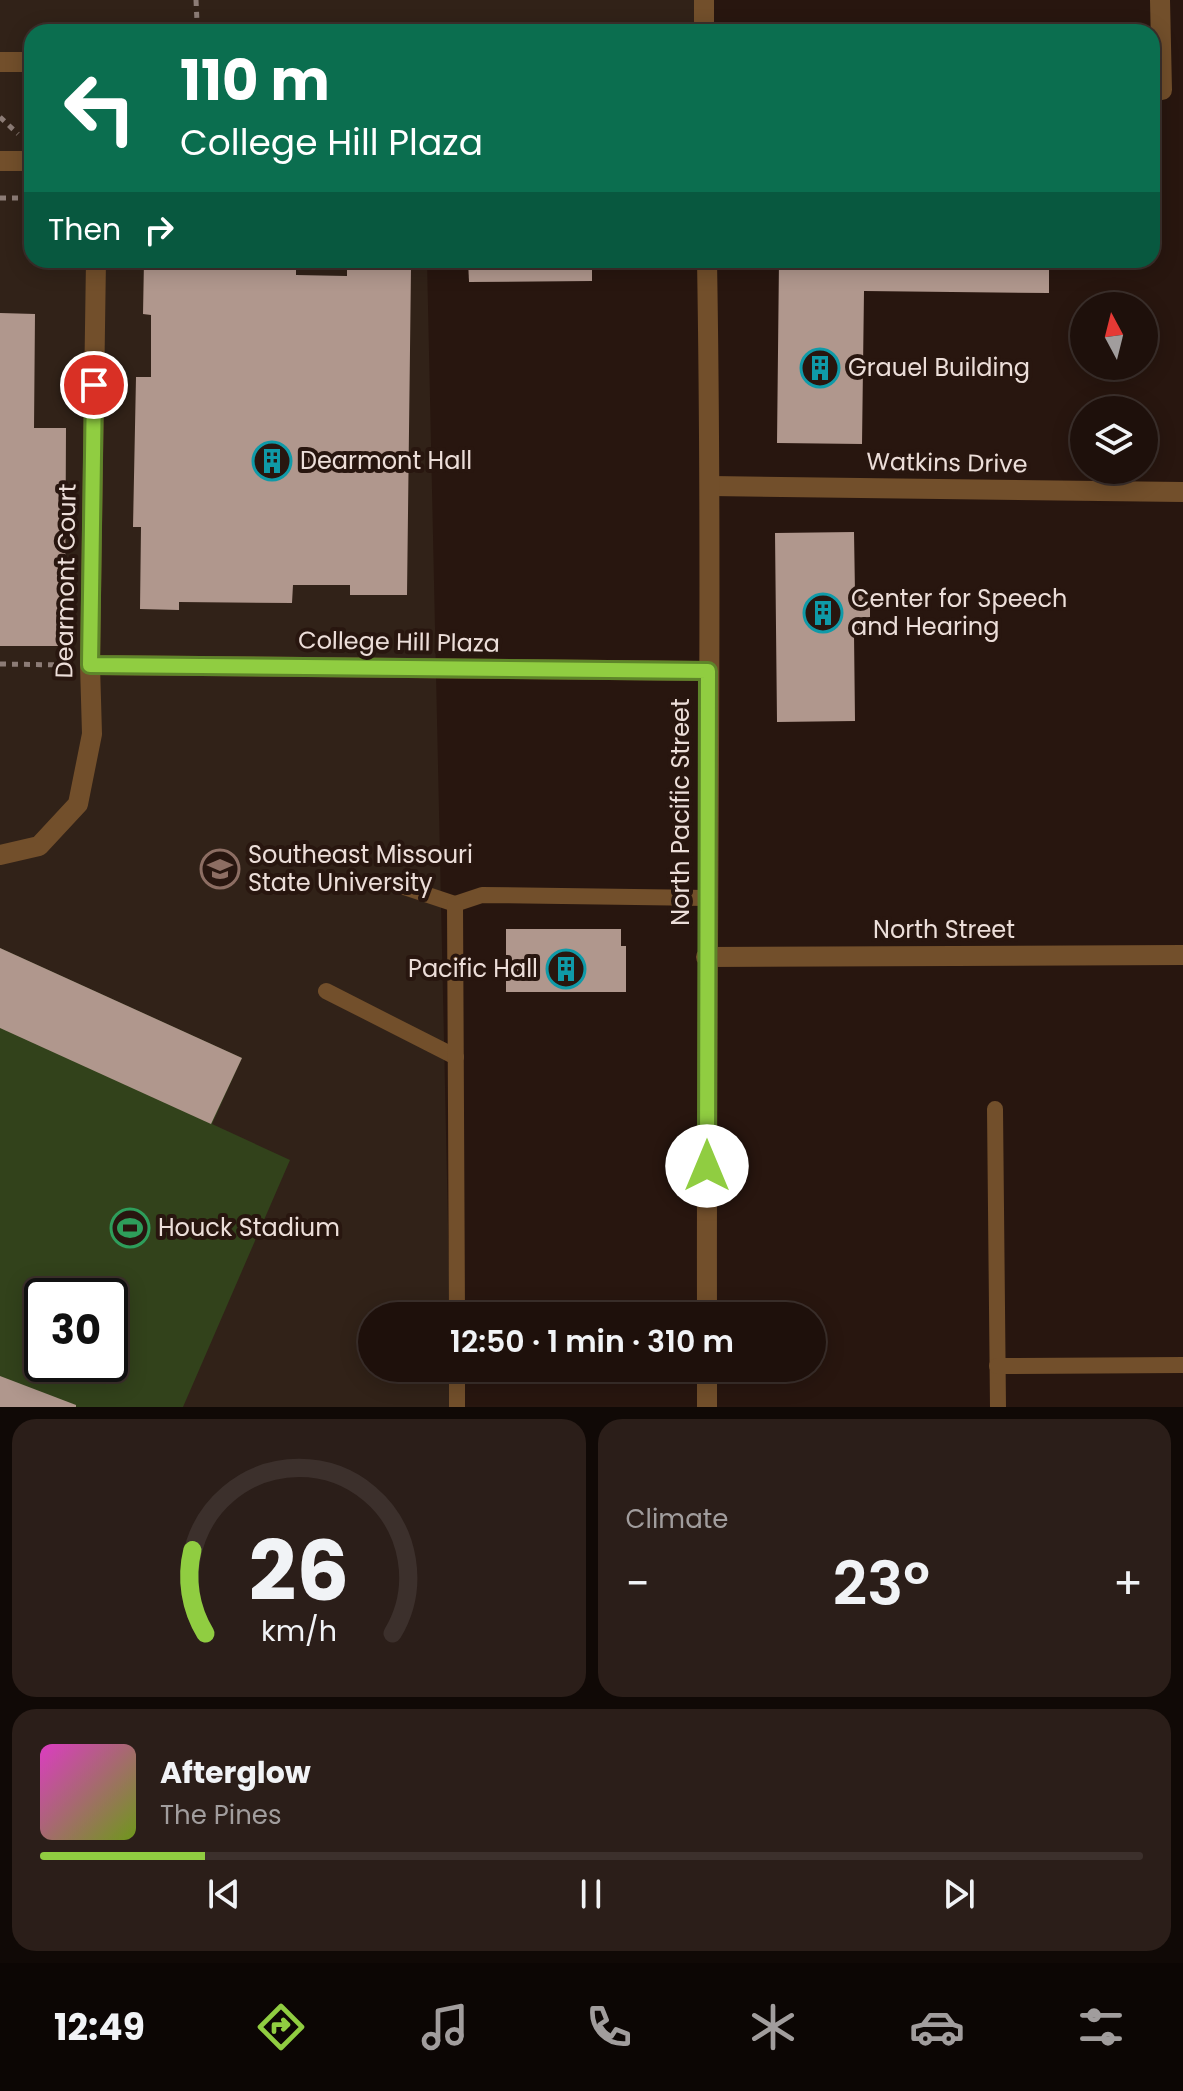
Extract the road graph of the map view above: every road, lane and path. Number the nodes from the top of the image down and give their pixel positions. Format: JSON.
{"nodes":[{"id":1,"x":196,"y":0,"type":"edge"},
{"id":2,"x":704,"y":0,"type":"edge"},
{"id":3,"x":1160,"y":0,"type":"edge"},
{"id":4,"x":197,"y":22,"type":"dead end"},
{"id":5,"x":704,"y":24,"type":"edge"},
{"id":6,"x":1159,"y":24,"type":"edge"},
{"id":7,"x":1183,"y":56,"type":"edge"},
{"id":8,"x":1160,"y":57,"type":"edge"},
{"id":9,"x":0,"y":62,"type":"edge"},
{"id":10,"x":24,"y":62,"type":"edge"},
{"id":11,"x":1160,"y":68,"type":"edge"},
{"id":12,"x":1166,"y":90,"type":"edge"},
{"id":13,"x":0,"y":117,"type":"edge"},
{"id":14,"x":18,"y":134,"type":"dead end"},
{"id":15,"x":0,"y":161,"type":"edge"},
{"id":16,"x":24,"y":161,"type":"edge"},
{"id":17,"x":0,"y":198,"type":"edge"},
{"id":18,"x":24,"y":198,"type":"edge"},
{"id":19,"x":96,"y":268,"type":"edge"},
{"id":20,"x":707,"y":268,"type":"edge"},
{"id":21,"x":711,"y":486,"type":"junction"},
{"id":22,"x":1183,"y":492,"type":"edge"},
{"id":23,"x":0,"y":664,"type":"edge"},
{"id":24,"x":90,"y":665,"type":"junction"},
{"id":25,"x":708,"y":671,"type":"junction"},
{"id":26,"x":0,"y":855,"type":"edge"},
{"id":27,"x":395,"y":884,"type":"dead end"},
{"id":28,"x":707,"y":898,"type":"junction"},
{"id":29,"x":455,"y":904,"type":"junction"},
{"id":30,"x":1183,"y":955,"type":"edge"},
{"id":31,"x":706,"y":957,"type":"junction"},
{"id":32,"x":326,"y":991,"type":"dead end"},
{"id":33,"x":456,"y":1057,"type":"junction"},
{"id":34,"x":995,"y":1109,"type":"dead end"},
{"id":35,"x":457,"y":1302,"type":"edge"},
{"id":36,"x":707,"y":1302,"type":"edge"},
{"id":37,"x":1183,"y":1365,"type":"edge"},
{"id":38,"x":997,"y":1366,"type":"junction"},
{"id":39,"x":457,"y":1382,"type":"edge"},
{"id":40,"x":707,"y":1382,"type":"edge"},
{"id":41,"x":457,"y":1407,"type":"edge"},
{"id":42,"x":707,"y":1407,"type":"edge"},
{"id":43,"x":998,"y":1407,"type":"edge"}],
"edges":[{"from":1,"to":4,"type":"path"},
{"from":2,"to":5,"type":"street"},
{"from":3,"to":6,"type":"street"},
{"from":7,"to":8,"type":"street"},
{"from":9,"to":10,"type":"street"},
{"from":11,"to":12,"type":"street"},
{"from":13,"to":14,"type":"path"},
{"from":15,"to":16,"type":"street"},
{"from":17,"to":18,"type":"path"},
{"from":19,"to":24,"type":"street","name":"Dearmont Court"},
{"from":20,"to":21,"type":"street","name":"North Pacific Street"},
{"from":21,"to":22,"type":"street","name":"Watkins Drive"},
{"from":21,"to":25,"type":"street","name":"North Pacific Street"},
{"from":23,"to":24,"type":"path"},
{"from":24,"to":25,"type":"street","name":"College Hill Plaza"},
{"from":24,"to":26,"type":"street","name":"Dearmont Court"},
{"from":25,"to":28,"type":"street","name":"North Pacific Street"},
{"from":27,"to":29,"type":"lane"},
{"from":28,"to":29,"type":"lane"},
{"from":28,"to":31,"type":"street","name":"North Pacific Street"},
{"from":29,"to":33,"type":"lane"},
{"from":30,"to":31,"type":"street","name":"North Street"},
{"from":31,"to":36,"type":"street","name":"North Pacific Street"},
{"from":32,"to":33,"type":"lane"},
{"from":33,"to":35,"type":"lane"},
{"from":34,"to":38,"type":"lane"},
{"from":37,"to":38,"type":"lane"},
{"from":38,"to":43,"type":"lane"},
{"from":39,"to":41,"type":"lane"},
{"from":40,"to":42,"type":"street"}]}
